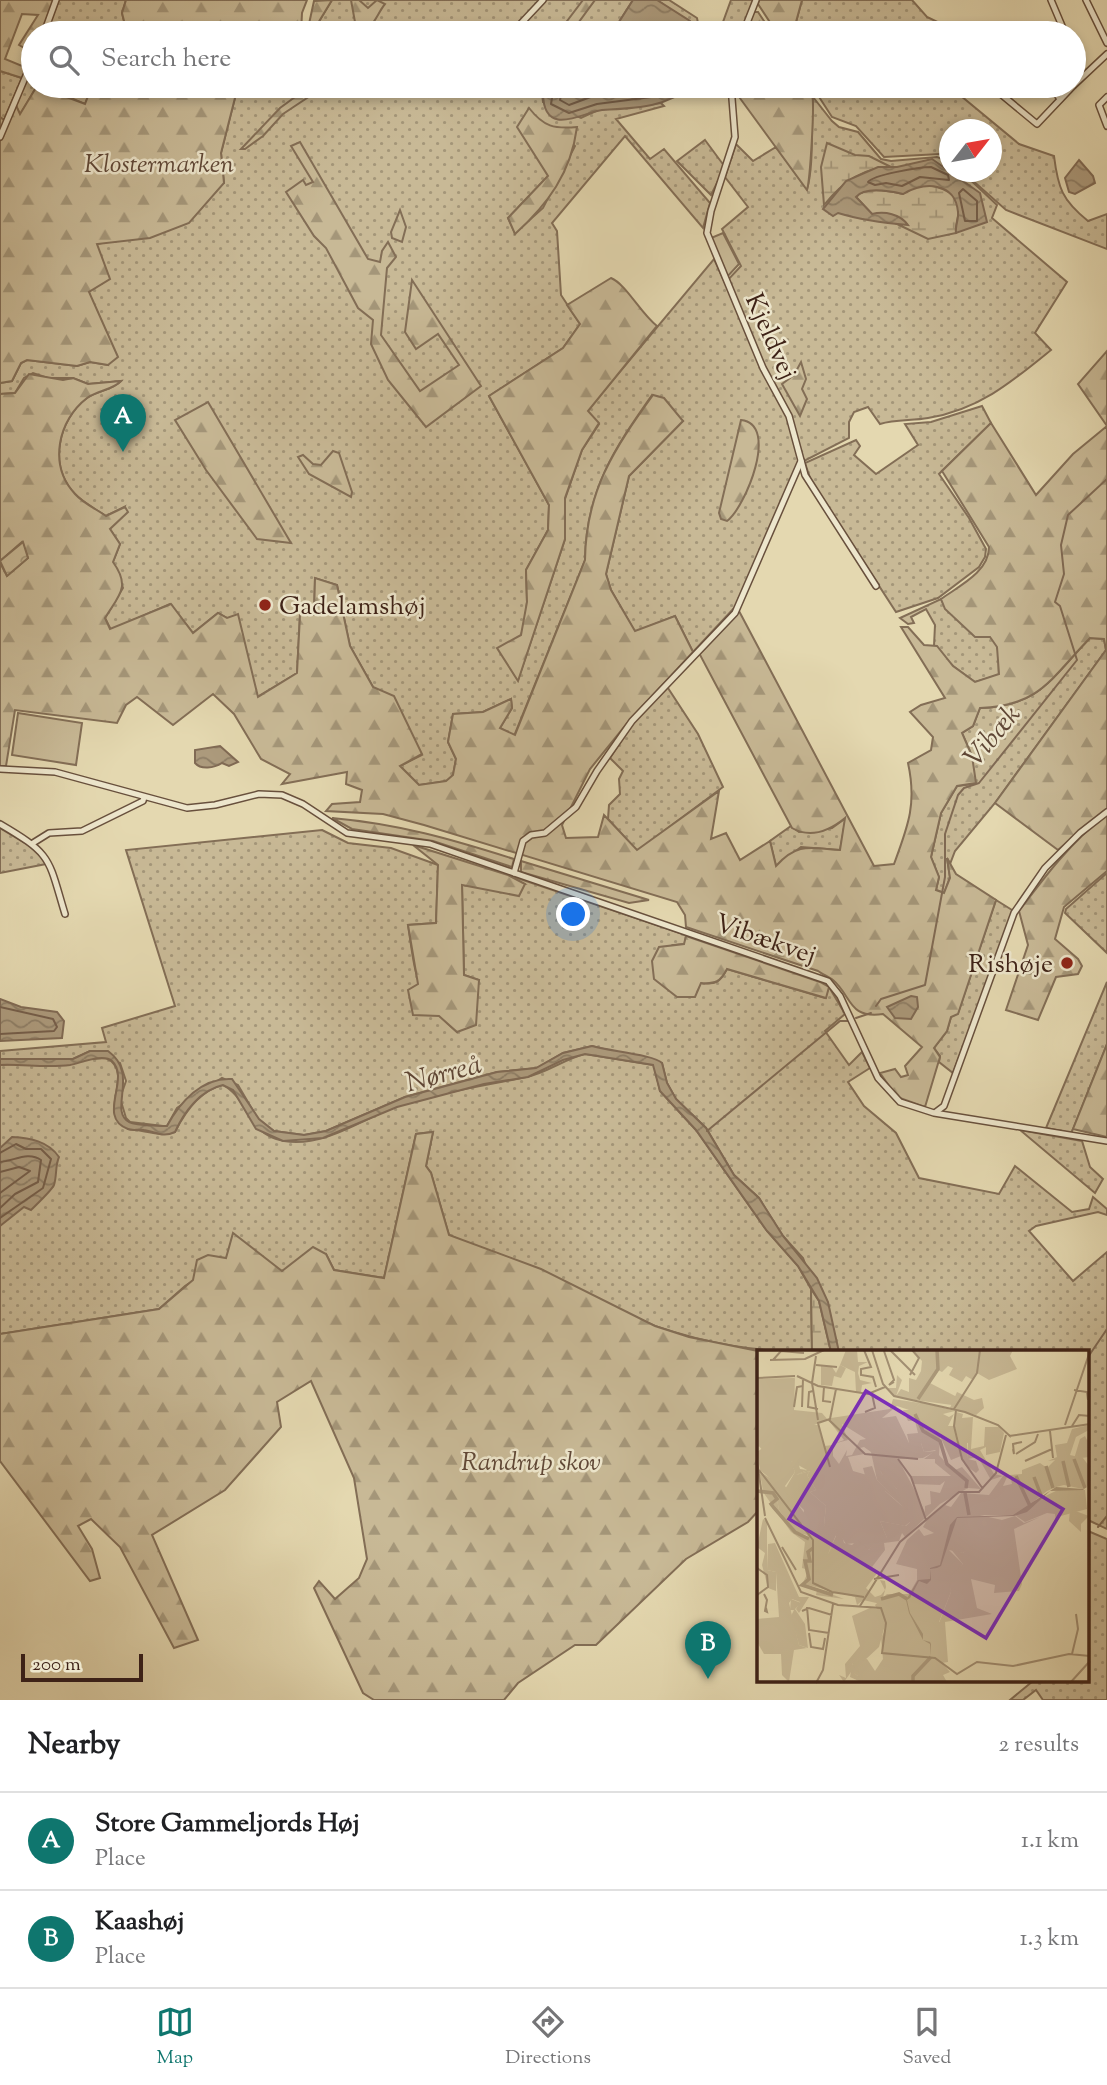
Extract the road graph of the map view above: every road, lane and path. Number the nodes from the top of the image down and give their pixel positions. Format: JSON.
{"nodes":[{"id":1,"x":56,"y":0,"type":"edge"},
{"id":2,"x":543,"y":0,"type":"edge"},
{"id":3,"x":756,"y":0,"type":"edge"},
{"id":4,"x":1052,"y":0,"type":"edge"},
{"id":5,"x":1086,"y":0,"type":"edge"},
{"id":6,"x":48,"y":21,"type":"edge"},
{"id":7,"x":523,"y":21,"type":"edge"},
{"id":8,"x":748,"y":21,"type":"edge"},
{"id":9,"x":1060,"y":21,"type":"edge"},
{"id":10,"x":1107,"y":43,"type":"edge"},
{"id":11,"x":1107,"y":54,"type":"edge"},
{"id":12,"x":1086,"y":72,"type":"edge"},
{"id":13,"x":21,"y":87,"type":"edge"},
{"id":14,"x":1107,"y":97,"type":"edge"},
{"id":15,"x":732,"y":98,"type":"edge"},
{"id":16,"x":1006,"y":98,"type":"edge"},
{"id":17,"x":1060,"y":99,"type":"edge"},
{"id":18,"x":1107,"y":126,"type":"edge"},
{"id":19,"x":0,"y":137,"type":"edge"},
{"id":20,"x":801,"y":461,"type":"junction"},
{"id":21,"x":876,"y":586,"type":"dead end"},
{"id":22,"x":0,"y":769,"type":"edge"},
{"id":23,"x":144,"y":797,"type":"junction"},
{"id":24,"x":1107,"y":812,"type":"edge"},
{"id":25,"x":0,"y":824,"type":"edge"},
{"id":26,"x":33,"y":843,"type":"junction"},
{"id":27,"x":514,"y":873,"type":"junction"},
{"id":28,"x":65,"y":914,"type":"dead end"},
{"id":29,"x":944,"y":1106,"type":"junction"},
{"id":30,"x":934,"y":1113,"type":"junction"},
{"id":31,"x":950,"y":1115,"type":"junction"},
{"id":32,"x":1107,"y":1141,"type":"edge"}],
"edges":[{"from":1,"to":6,"type":"street"},
{"from":2,"to":7,"type":"street"},
{"from":3,"to":8,"type":"street"},
{"from":4,"to":9,"type":"street"},
{"from":5,"to":10,"type":"street"},
{"from":11,"to":12,"type":"street"},
{"from":13,"to":19,"type":"street"},
{"from":14,"to":18,"type":"street"},
{"from":15,"to":20,"type":"street","name":"Kjeldvej"},
{"from":16,"to":17,"type":"street"},
{"from":20,"to":21,"type":"street","name":"Kjeldvej"},
{"from":20,"to":27,"type":"street"},
{"from":22,"to":23,"type":"street","name":"Vibækvej"},
{"from":23,"to":26,"type":"street"},
{"from":23,"to":27,"type":"street","name":"Vibækvej"},
{"from":24,"to":29,"type":"street"},
{"from":25,"to":26,"type":"street"},
{"from":26,"to":28,"type":"street"},
{"from":27,"to":30,"type":"street","name":"Vibækvej"},
{"from":29,"to":30,"type":"street"},
{"from":29,"to":31,"type":"street"},
{"from":30,"to":31,"type":"street","name":"Vibækvej"},
{"from":31,"to":32,"type":"street","name":"Vibækvej"}]}
